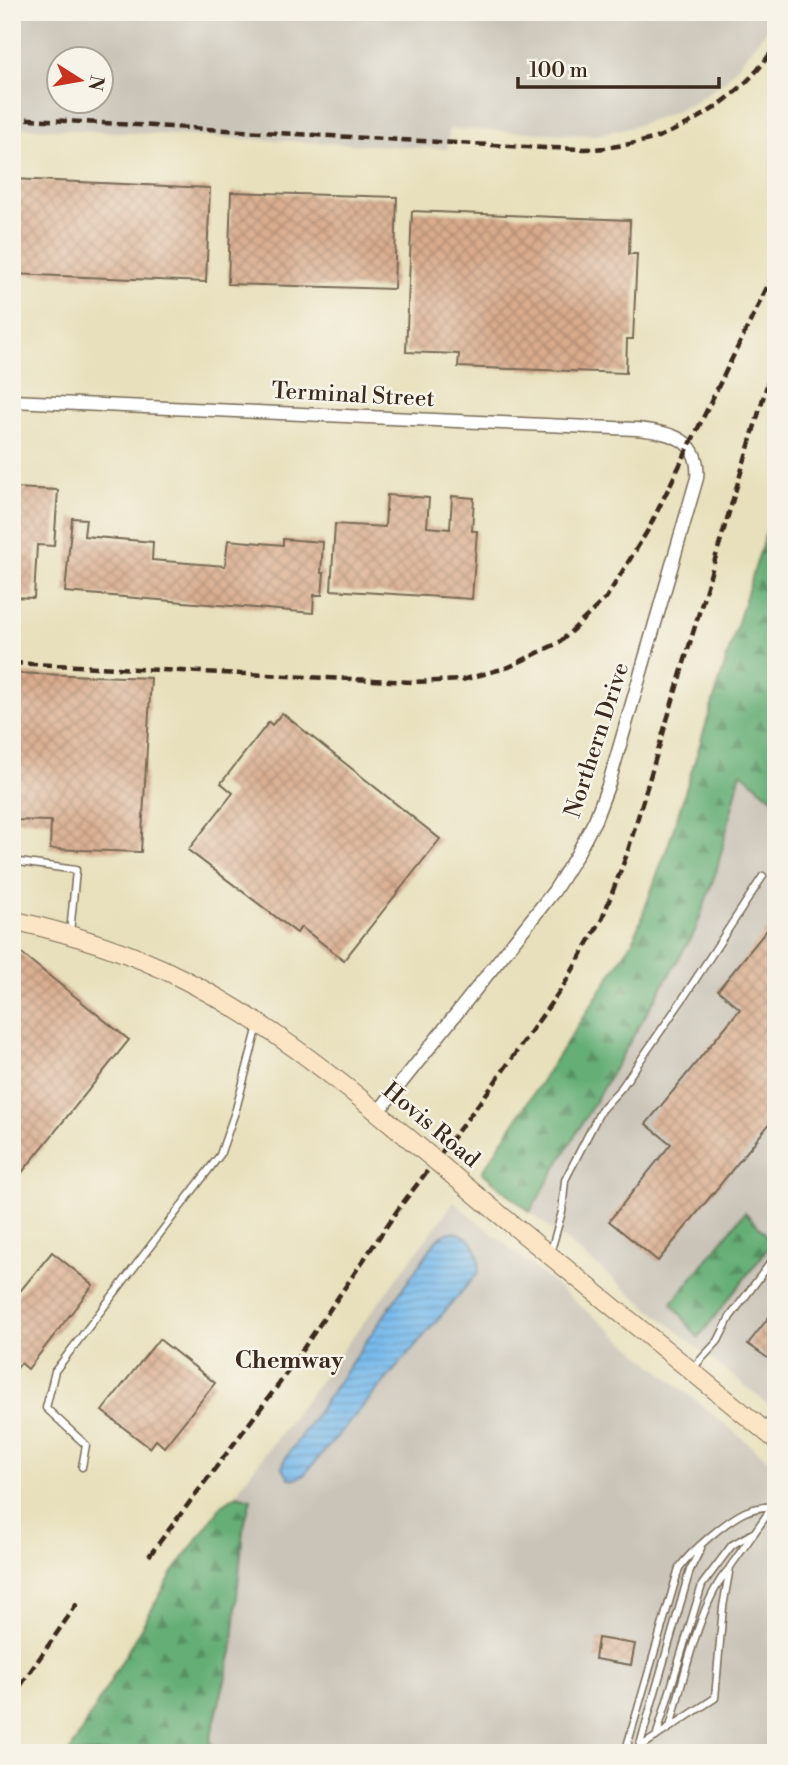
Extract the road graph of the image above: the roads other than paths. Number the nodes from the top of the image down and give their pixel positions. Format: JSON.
{"nodes":[{"id":1,"x":12,"y":401,"type":"edge"},
{"id":2,"x":689,"y":445,"type":"joint"},
{"id":3,"x":12,"y":861,"type":"edge"},
{"id":4,"x":763,"y":876,"type":"dead end"},
{"id":5,"x":12,"y":920,"type":"edge"},
{"id":6,"x":70,"y":935,"type":"junction"},
{"id":7,"x":259,"y":1024,"type":"junction"},
{"id":8,"x":378,"y":1112,"type":"junction"},
{"id":9,"x":550,"y":1255,"type":"junction"},
{"id":10,"x":771,"y":1262,"type":"dead end"},
{"id":11,"x":691,"y":1370,"type":"junction"},
{"id":12,"x":776,"y":1440,"type":"edge"},
{"id":13,"x":82,"y":1467,"type":"dead end"},
{"id":14,"x":774,"y":1504,"type":"edge"},
{"id":15,"x":753,"y":1533,"type":"junction"},
{"id":16,"x":704,"y":1544,"type":"junction"},
{"id":17,"x":730,"y":1567,"type":"junction"},
{"id":18,"x":670,"y":1727,"type":"junction"},
{"id":19,"x":656,"y":1737,"type":"junction"},
{"id":20,"x":639,"y":1748,"type":"junction"},
{"id":21,"x":625,"y":1753,"type":"edge"},
{"id":22,"x":631,"y":1753,"type":"edge"}],
"edges":[{"from":1,"to":2,"type":"street","name":"Terminal Street"},
{"from":2,"to":8,"type":"street","name":"Northern Drive"},
{"from":3,"to":6,"type":"lane"},
{"from":4,"to":9,"type":"lane"},
{"from":5,"to":6,"type":"street","name":"Hovis Road"},
{"from":6,"to":7,"type":"street","name":"Hovis Road"},
{"from":7,"to":8,"type":"street","name":"Hovis Road"},
{"from":7,"to":13,"type":"lane"},
{"from":8,"to":9,"type":"street","name":"Hovis Road","bridge":true},
{"from":9,"to":11,"type":"street","name":"Hovis Road"},
{"from":10,"to":11,"type":"lane"},
{"from":11,"to":12,"type":"street","name":"Hovis Road"},
{"from":14,"to":15,"type":"lane"},
{"from":14,"to":16,"type":"lane"},
{"from":15,"to":17,"type":"lane"},
{"from":15,"to":19,"type":"lane"},
{"from":16,"to":20,"type":"lane"},
{"from":16,"to":21,"type":"lane"},
{"from":17,"to":18,"type":"lane"},
{"from":17,"to":18,"type":"lane"},
{"from":18,"to":19,"type":"lane"},
{"from":19,"to":20,"type":"lane"},
{"from":20,"to":22,"type":"lane"}]}
